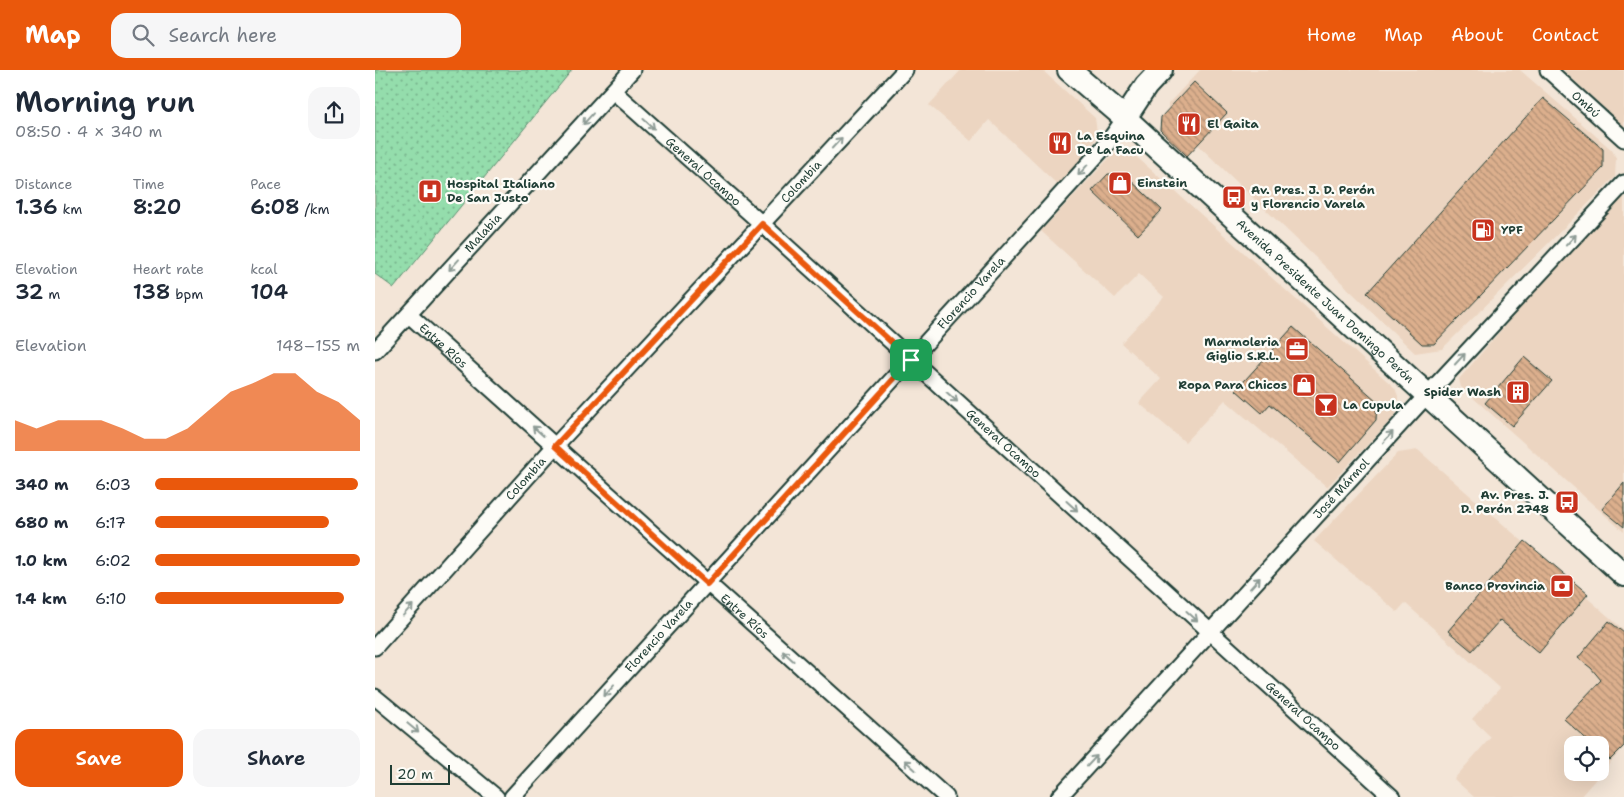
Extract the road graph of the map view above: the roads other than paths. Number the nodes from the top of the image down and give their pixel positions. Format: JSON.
{"nodes":[{"id":1,"x":632,"y":70,"type":"edge"},
{"id":2,"x":905,"y":70,"type":"edge"},
{"id":3,"x":1069,"y":70,"type":"edge"},
{"id":4,"x":1161,"y":70,"type":"edge"},
{"id":5,"x":1548,"y":70,"type":"edge"},
{"id":6,"x":613,"y":91,"type":"junction"},
{"id":7,"x":1125,"y":118,"type":"junction"},
{"id":8,"x":1624,"y":139,"type":"edge"},
{"id":9,"x":1624,"y":183,"type":"edge"},
{"id":10,"x":762,"y":224,"type":"junction"},
{"id":11,"x":409,"y":315,"type":"junction"},
{"id":12,"x":375,"y":351,"type":"edge"},
{"id":13,"x":911,"y":360,"type":"junction"},
{"id":14,"x":1427,"y":394,"type":"junction"},
{"id":15,"x":555,"y":446,"type":"junction"},
{"id":16,"x":1624,"y":575,"type":"edge"},
{"id":17,"x":707,"y":584,"type":"junction"},
{"id":18,"x":1210,"y":632,"type":"junction"},
{"id":19,"x":375,"y":647,"type":"edge"},
{"id":20,"x":375,"y":697,"type":"edge"},
{"id":21,"x":496,"y":797,"type":"edge"},
{"id":22,"x":513,"y":797,"type":"edge"},
{"id":23,"x":946,"y":797,"type":"edge"},
{"id":24,"x":1059,"y":797,"type":"edge"},
{"id":25,"x":1393,"y":797,"type":"edge"}],
"edges":[{"from":1,"to":6,"type":"street","name":"Malabia"},
{"from":10,"to":2,"type":"street","name":"Colombia","one_way":true},
{"from":3,"to":7,"type":"main road","name":"Avenida Presidente Juan Domingo Perón"},
{"from":4,"to":7,"type":"main road","name":"Florencio Varela"},
{"from":5,"to":8,"type":"street","name":"Ombú"},
{"from":6,"to":10,"type":"street","name":"General Ocampo","one_way":true},
{"from":6,"to":11,"type":"street","name":"Malabia","one_way":true},
{"from":7,"to":13,"type":"street","name":"Florencio Varela","one_way":true},
{"from":7,"to":14,"type":"main road","name":"Avenida Presidente Juan Domingo Perón"},
{"from":14,"to":9,"type":"street","name":"José Mármol","one_way":true},
{"from":10,"to":13,"type":"street","name":"General Ocampo"},
{"from":10,"to":15,"type":"street","name":"Colombia"},
{"from":11,"to":12,"type":"street","name":"Malabia"},
{"from":15,"to":11,"type":"street","name":"Entre Ríos","one_way":true},
{"from":13,"to":17,"type":"street","name":"Florencio Varela"},
{"from":13,"to":18,"type":"street","name":"General Ocampo","one_way":true},
{"from":14,"to":16,"type":"main road","name":"Avenida Presidente Juan Domingo Perón"},
{"from":18,"to":14,"type":"street","name":"José Mármol","one_way":true},
{"from":15,"to":17,"type":"street","name":"Entre Ríos"},
{"from":19,"to":15,"type":"street","name":"Colombia","one_way":true},
{"from":17,"to":22,"type":"street","name":"Florencio Varela","one_way":true},
{"from":23,"to":17,"type":"street","name":"Entre Ríos","one_way":true},
{"from":24,"to":18,"type":"street","name":"José Mármol","one_way":true},
{"from":18,"to":25,"type":"street","name":"General Ocampo"},
{"from":20,"to":21,"type":"street","one_way":true}]}
